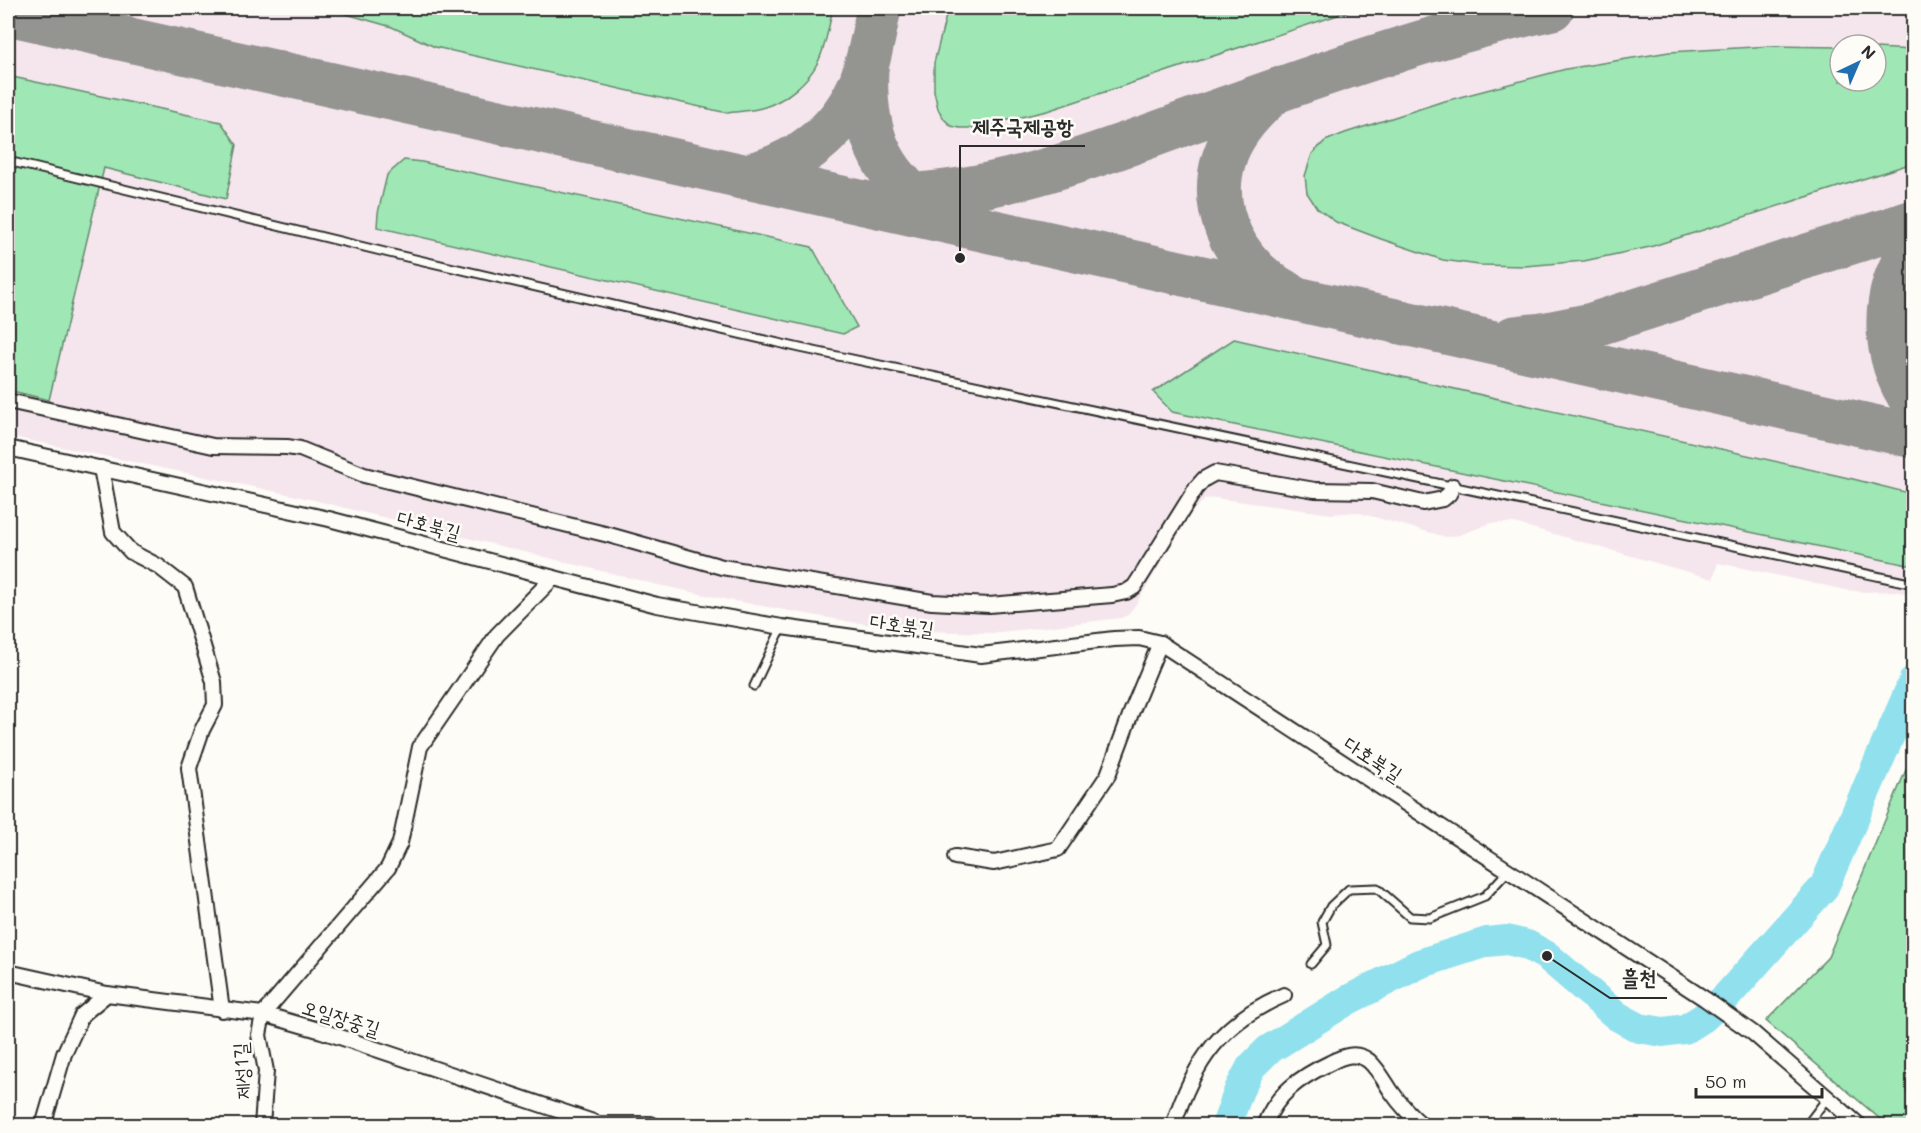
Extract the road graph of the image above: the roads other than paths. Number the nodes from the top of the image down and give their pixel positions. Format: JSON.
{"nodes":[{"id":1,"x":8,"y":161,"type":"edge"},
{"id":2,"x":8,"y":401,"type":"edge"},
{"id":3,"x":8,"y":448,"type":"edge"},
{"id":4,"x":100,"y":468,"type":"junction"},
{"id":5,"x":1453,"y":486,"type":"junction"},
{"id":6,"x":553,"y":578,"type":"junction"},
{"id":7,"x":1914,"y":584,"type":"edge"},
{"id":8,"x":782,"y":627,"type":"junction"},
{"id":9,"x":1160,"y":643,"type":"junction"},
{"id":10,"x":754,"y":686,"type":"dead end"},
{"id":11,"x":954,"y":857,"type":"dead end"},
{"id":12,"x":1508,"y":871,"type":"junction"},
{"id":13,"x":1311,"y":964,"type":"dead end"},
{"id":14,"x":8,"y":972,"type":"edge"},
{"id":15,"x":107,"y":994,"type":"junction"},
{"id":16,"x":1284,"y":995,"type":"dead end"},
{"id":17,"x":222,"y":1010,"type":"junction"},
{"id":18,"x":262,"y":1014,"type":"junction"},
{"id":19,"x":1828,"y":1097,"type":"junction"},
{"id":20,"x":43,"y":1125,"type":"edge"},
{"id":21,"x":262,"y":1125,"type":"edge"},
{"id":22,"x":656,"y":1125,"type":"edge"},
{"id":23,"x":1173,"y":1125,"type":"edge"},
{"id":24,"x":1264,"y":1125,"type":"edge"},
{"id":25,"x":1423,"y":1125,"type":"edge"},
{"id":26,"x":1806,"y":1125,"type":"edge"},
{"id":27,"x":1860,"y":1125,"type":"edge"}],
"edges":[{"from":1,"to":5,"type":"lane"},
{"from":2,"to":5,"type":"street"},
{"from":3,"to":4,"type":"street","name":"다호북길"},
{"from":4,"to":6,"type":"street","name":"다호북길"},
{"from":4,"to":17,"type":"street"},
{"from":5,"to":7,"type":"lane"},
{"from":6,"to":8,"type":"street","name":"다호북길"},
{"from":6,"to":18,"type":"street"},
{"from":8,"to":9,"type":"street","name":"다호북길"},
{"from":8,"to":10,"type":"lane"},
{"from":9,"to":11,"type":"street"},
{"from":9,"to":12,"type":"street","name":"다호북길"},
{"from":12,"to":13,"type":"lane"},
{"from":12,"to":19,"type":"street","name":"다호북길"},
{"from":14,"to":15,"type":"street","name":"오일장중길"},
{"from":15,"to":17,"type":"street","name":"오일장중길"},
{"from":15,"to":20,"type":"street"},
{"from":16,"to":23,"type":"street"},
{"from":17,"to":18,"type":"street","name":"오일장중길"},
{"from":18,"to":21,"type":"street","name":"제성1길"},
{"from":18,"to":22,"type":"street","name":"오일장중길"},
{"from":19,"to":26,"type":"lane"},
{"from":19,"to":27,"type":"street"},
{"from":24,"to":25,"type":"street"}]}
